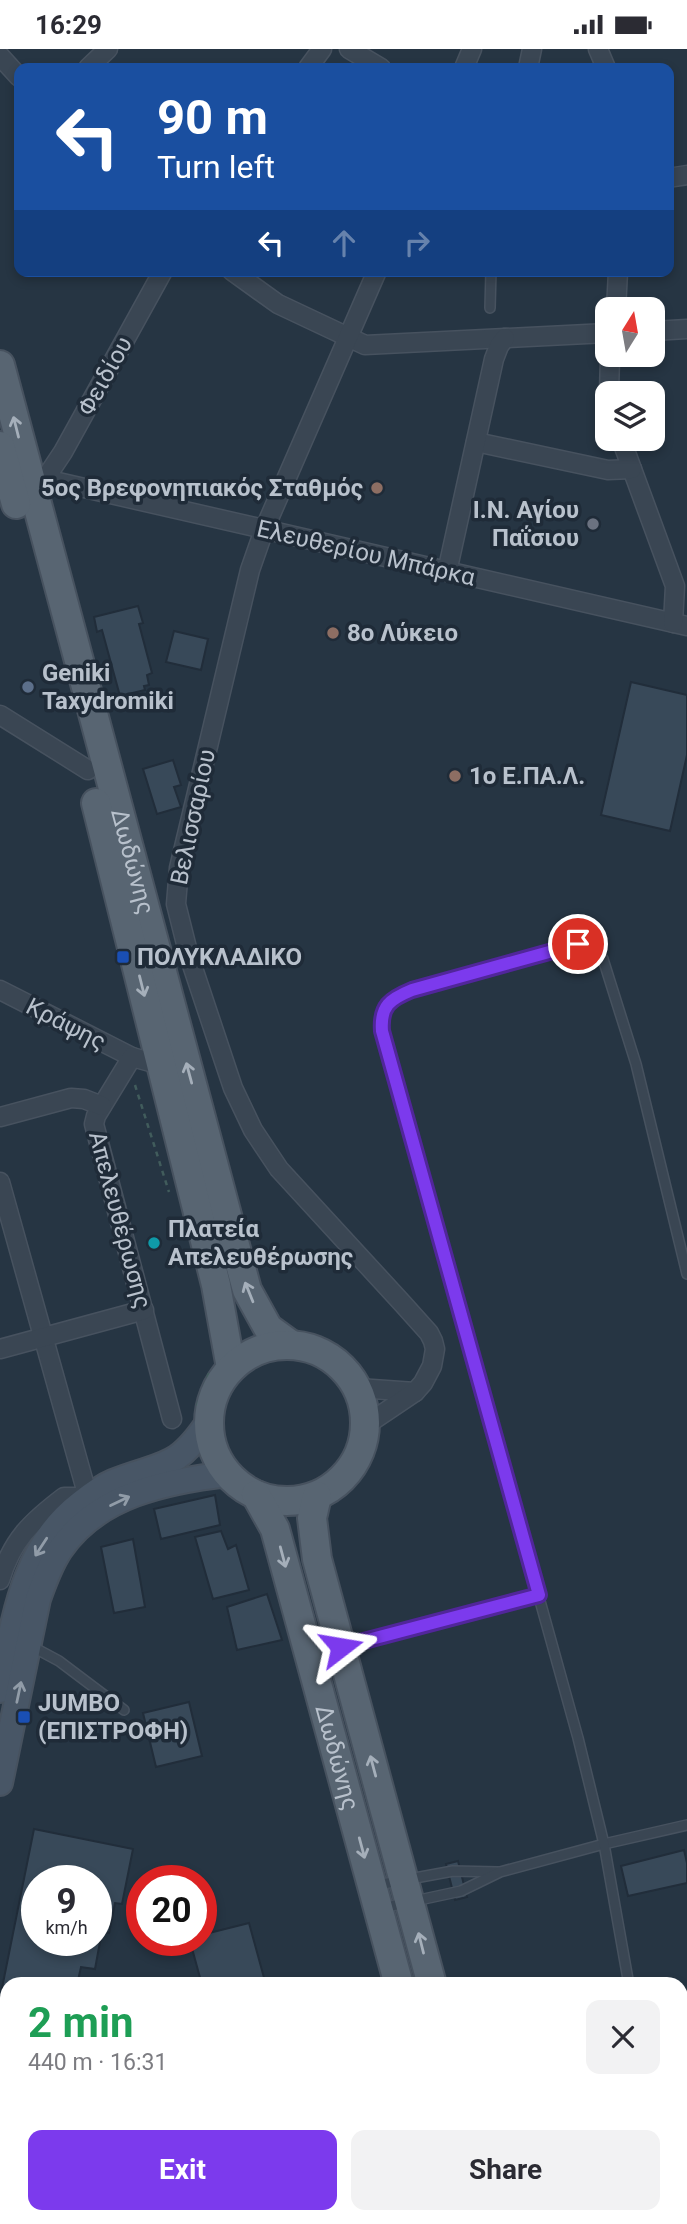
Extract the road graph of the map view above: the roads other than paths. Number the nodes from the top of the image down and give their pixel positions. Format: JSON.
{"nodes":[{"id":1,"x":108,"y":49,"type":"edge"},
{"id":2,"x":349,"y":49,"type":"edge"},
{"id":3,"x":0,"y":56,"type":"edge"},
{"id":4,"x":93,"y":63,"type":"edge"},
{"id":5,"x":373,"y":63,"type":"edge"},
{"id":6,"x":14,"y":71,"type":"edge"},
{"id":7,"x":160,"y":277,"type":"edge"},
{"id":8,"x":240,"y":277,"type":"edge"},
{"id":9,"x":374,"y":277,"type":"edge"},
{"id":10,"x":491,"y":277,"type":"edge"},
{"id":11,"x":618,"y":277,"type":"edge"},
{"id":12,"x":616,"y":297,"type":"edge"},
{"id":13,"x":490,"y":308,"type":"dead end"},
{"id":14,"x":687,"y":329,"type":"edge"},
{"id":15,"x":665,"y":330,"type":"edge"},
{"id":16,"x":595,"y":334,"type":"edge"},
{"id":17,"x":349,"y":338,"type":"junction"},
{"id":18,"x":505,"y":338,"type":"junction"},
{"id":19,"x":0,"y":365,"type":"edge"},
{"id":20,"x":476,"y":442,"type":"junction"},
{"id":21,"x":1,"y":451,"type":"edge"},
{"id":22,"x":625,"y":451,"type":"edge"},
{"id":23,"x":632,"y":469,"type":"junction"},
{"id":24,"x":35,"y":481,"type":"junction"},
{"id":25,"x":264,"y":530,"type":"junction"},
{"id":26,"x":447,"y":572,"type":"junction"},
{"id":27,"x":680,"y":624,"type":"edge"},
{"id":28,"x":0,"y":715,"type":"edge"},
{"id":29,"x":88,"y":769,"type":"junction"},
{"id":30,"x":0,"y":990,"type":"edge"},
{"id":31,"x":132,"y":1058,"type":"junction"},
{"id":32,"x":161,"y":1061,"type":"junction"},
{"id":33,"x":102,"y":1105,"type":"junction"},
{"id":34,"x":0,"y":1117,"type":"edge"},
{"id":35,"x":0,"y":1182,"type":"edge"},
{"id":36,"x":687,"y":1274,"type":"edge"},
{"id":37,"x":144,"y":1310,"type":"junction"},
{"id":38,"x":43,"y":1337,"type":"junction"},
{"id":39,"x":290,"y":1344,"type":"junction"},
{"id":40,"x":0,"y":1349,"type":"edge"},
{"id":41,"x":232,"y":1368,"type":"junction"},
{"id":42,"x":358,"y":1388,"type":"junction"},
{"id":43,"x":415,"y":1392,"type":"junction"},
{"id":44,"x":172,"y":1419,"type":"dead end"},
{"id":45,"x":208,"y":1421,"type":"junction"},
{"id":46,"x":366,"y":1425,"type":"junction"},
{"id":47,"x":228,"y":1473,"type":"junction"},
{"id":48,"x":256,"y":1495,"type":"junction"},
{"id":49,"x":317,"y":1496,"type":"junction"},
{"id":50,"x":88,"y":1497,"type":"junction"},
{"id":51,"x":0,"y":1580,"type":"edge"},
{"id":52,"x":539,"y":1595,"type":"junction"},
{"id":53,"x":29,"y":1645,"type":"junction"},
{"id":54,"x":341,"y":1647,"type":"junction"},
{"id":55,"x":0,"y":1690,"type":"edge"},
{"id":56,"x":124,"y":1710,"type":"dead end"},
{"id":57,"x":0,"y":1783,"type":"edge"},
{"id":58,"x":687,"y":1825,"type":"edge"},
{"id":59,"x":604,"y":1844,"type":"junction"},
{"id":60,"x":500,"y":1872,"type":"junction"},
{"id":61,"x":407,"y":1891,"type":"junction"},
{"id":62,"x":375,"y":1898,"type":"junction"},
{"id":63,"x":396,"y":1977,"type":"edge"},
{"id":64,"x":430,"y":1977,"type":"edge"},
{"id":65,"x":628,"y":1977,"type":"edge"}],
"edges":[{"from":1,"to":4,"type":"street"},
{"from":2,"to":5,"type":"street"},
{"from":3,"to":6,"type":"street"},
{"from":7,"to":24,"type":"street","name":"Φειδίου"},
{"from":8,"to":17,"type":"street"},
{"from":9,"to":17,"type":"street","name":"Βελισσαρίου"},
{"from":10,"to":13,"type":"lane"},
{"from":11,"to":12,"type":"street"},
{"from":14,"to":15,"type":"street"},
{"from":16,"to":18,"type":"street"},
{"from":17,"to":18,"type":"street"},
{"from":17,"to":25,"type":"street","name":"Βελισσαρίου"},
{"from":18,"to":20,"type":"street"},
{"from":24,"to":19,"type":"main road","name":"Δωδώνης","one_way":true},
{"from":20,"to":23,"type":"street"},
{"from":20,"to":26,"type":"street"},
{"from":21,"to":29,"type":"main road","name":"Δωδώνης"},
{"from":22,"to":23,"type":"street"},
{"from":23,"to":27,"type":"street"},
{"from":24,"to":25,"type":"street","name":"Ελευθερίου Μπάρκα"},
{"from":39,"to":24,"type":"main road","name":"Δωδώνης","one_way":true},
{"from":25,"to":26,"type":"street","name":"Ελευθερίου Μπάρκα"},
{"from":25,"to":43,"type":"street","name":"Βελισσαρίου"},
{"from":26,"to":27,"type":"street","name":"Ελευθερίου Μπάρκα"},
{"from":28,"to":29,"type":"street"},
{"from":29,"to":32,"type":"main road","name":"Δωδώνης","one_way":true},
{"from":30,"to":31,"type":"street","name":"Κράψης"},
{"from":31,"to":32,"type":"street"},
{"from":31,"to":33,"type":"street","name":"Απελευθέρωσης"},
{"from":32,"to":41,"type":"main road","name":"Δωδώνης"},
{"from":33,"to":34,"type":"street"},
{"from":33,"to":37,"type":"street","name":"Απελευθέρωσης"},
{"from":35,"to":38,"type":"street"},
{"from":36,"to":52,"type":"lane"},
{"from":37,"to":38,"type":"street"},
{"from":37,"to":44,"type":"street","name":"Απελευθέρωσης"},
{"from":38,"to":40,"type":"street"},
{"from":38,"to":50,"type":"street"},
{"from":39,"to":41,"type":"main road","name":"Δωδώνης"},
{"from":39,"to":42,"type":"main road","name":"Δωδώνης"},
{"from":41,"to":45,"type":"main road","name":"Δωδώνης"},
{"from":42,"to":43,"type":"street"},
{"from":42,"to":46,"type":"main road","name":"Δωδώνης"},
{"from":43,"to":46,"type":"street","name":"Βελισσαρίου"},
{"from":45,"to":47,"type":"main road","name":"Δωδώνης"},
{"from":45,"to":50,"type":"main road"},
{"from":46,"to":49,"type":"main road","name":"Δωδώνης"},
{"from":47,"to":48,"type":"main road","name":"Δωδώνης"},
{"from":53,"to":47,"type":"main road","one_way":true},
{"from":48,"to":49,"type":"main road","name":"Δωδώνης"},
{"from":48,"to":62,"type":"main road","name":"Δωδώνης","one_way":true},
{"from":49,"to":54,"type":"main road","name":"Δωδώνης"},
{"from":50,"to":51,"type":"street"},
{"from":50,"to":55,"type":"main road","one_way":true},
{"from":52,"to":54,"type":"lane"},
{"from":52,"to":59,"type":"lane"},
{"from":53,"to":56,"type":"lane"},
{"from":57,"to":53,"type":"main road","one_way":true},
{"from":61,"to":54,"type":"main road","name":"Δωδώνης","one_way":true},
{"from":58,"to":59,"type":"lane"},
{"from":59,"to":60,"type":"lane"},
{"from":59,"to":65,"type":"lane"},
{"from":60,"to":61,"type":"lane"},
{"from":60,"to":61,"type":"lane"},
{"from":61,"to":62,"type":"lane"},
{"from":61,"to":62,"type":"lane"},
{"from":64,"to":61,"type":"main road","name":"Δωδώνης","one_way":true},
{"from":62,"to":63,"type":"main road","name":"Δωδώνης"}]}
